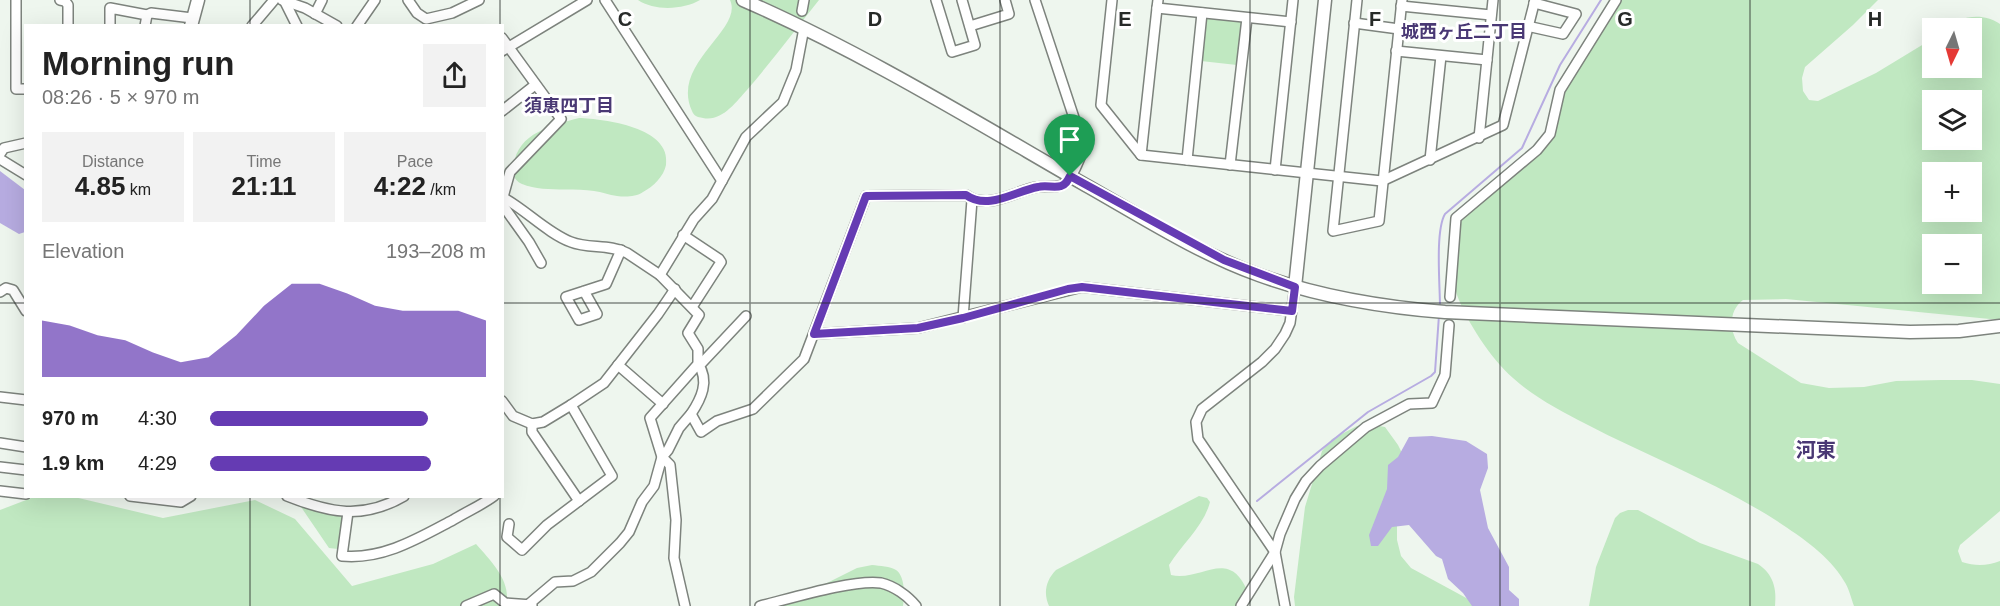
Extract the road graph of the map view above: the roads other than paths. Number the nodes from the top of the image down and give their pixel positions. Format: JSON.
{"nodes":[{"id":1,"x":16,"y":0,"type":"edge"},
{"id":2,"x":60,"y":0,"type":"edge"},
{"id":3,"x":198,"y":0,"type":"edge"},
{"id":4,"x":274,"y":0,"type":"edge"},
{"id":5,"x":283,"y":0,"type":"edge"},
{"id":6,"x":322,"y":0,"type":"edge"},
{"id":7,"x":375,"y":0,"type":"edge"},
{"id":8,"x":408,"y":0,"type":"edge"},
{"id":9,"x":479,"y":0,"type":"edge"},
{"id":10,"x":587,"y":0,"type":"edge"},
{"id":11,"x":605,"y":0,"type":"edge"},
{"id":12,"x":743,"y":0,"type":"edge"},
{"id":13,"x":804,"y":0,"type":"edge"},
{"id":14,"x":936,"y":0,"type":"edge"},
{"id":15,"x":962,"y":0,"type":"edge"},
{"id":16,"x":1005,"y":0,"type":"edge"},
{"id":17,"x":1035,"y":0,"type":"edge"},
{"id":18,"x":1293,"y":0,"type":"edge"},
{"id":19,"x":1325,"y":0,"type":"edge"},
{"id":20,"x":1357,"y":0,"type":"edge"},
{"id":21,"x":1446,"y":0,"type":"edge"},
{"id":22,"x":1493,"y":0,"type":"edge"},
{"id":23,"x":1616,"y":0,"type":"edge"},
{"id":24,"x":1111,"y":1,"type":"edge"},
{"id":25,"x":1534,"y":2,"type":"edge"},
{"id":26,"x":1401,"y":3,"type":"edge"},
{"id":27,"x":1158,"y":4,"type":"edge"},
{"id":28,"x":802,"y":11,"type":"dead end"},
{"id":29,"x":1445,"y":11,"type":"junction"},
{"id":30,"x":1202,"y":13,"type":"junction"},
{"id":31,"x":315,"y":14,"type":"junction"},
{"id":32,"x":147,"y":15,"type":"junction"},
{"id":33,"x":1491,"y":15,"type":"junction"},
{"id":34,"x":1247,"y":18,"type":"junction"},
{"id":35,"x":191,"y":22,"type":"edge"},
{"id":36,"x":1291,"y":22,"type":"junction"},
{"id":37,"x":1354,"y":23,"type":"junction"},
{"id":38,"x":68,"y":24,"type":"edge"},
{"id":39,"x":110,"y":24,"type":"edge"},
{"id":40,"x":145,"y":24,"type":"edge"},
{"id":41,"x":254,"y":24,"type":"edge"},
{"id":42,"x":296,"y":24,"type":"edge"},
{"id":43,"x":333,"y":24,"type":"edge"},
{"id":44,"x":358,"y":24,"type":"edge"},
{"id":45,"x":969,"y":26,"type":"junction"},
{"id":46,"x":1527,"y":26,"type":"junction"},
{"id":47,"x":804,"y":28,"type":"junction"},
{"id":48,"x":1399,"y":29,"type":"junction"},
{"id":49,"x":504,"y":45,"type":"edge"},
{"id":50,"x":1396,"y":51,"type":"junction"},
{"id":51,"x":1441,"y":56,"type":"junction"},
{"id":52,"x":1487,"y":60,"type":"junction"},
{"id":53,"x":535,"y":84,"type":"junction"},
{"id":54,"x":24,"y":89,"type":"edge"},
{"id":55,"x":504,"y":109,"type":"edge"},
{"id":56,"x":1479,"y":138,"type":"junction"},
{"id":57,"x":24,"y":143,"type":"edge"},
{"id":58,"x":0,"y":154,"type":"edge"},
{"id":59,"x":1141,"y":155,"type":"junction"},
{"id":60,"x":0,"y":159,"type":"edge"},
{"id":61,"x":1187,"y":160,"type":"junction"},
{"id":62,"x":1430,"y":160,"type":"junction"},
{"id":63,"x":1230,"y":165,"type":"junction"},
{"id":64,"x":1275,"y":170,"type":"junction"},
{"id":65,"x":1307,"y":173,"type":"junction"},
{"id":66,"x":24,"y":174,"type":"edge"},
{"id":67,"x":1070,"y":176,"type":"junction"},
{"id":68,"x":1338,"y":176,"type":"junction"},
{"id":69,"x":722,"y":181,"type":"junction"},
{"id":70,"x":1382,"y":181,"type":"junction"},
{"id":71,"x":504,"y":193,"type":"edge"},
{"id":72,"x":504,"y":198,"type":"edge"},
{"id":73,"x":972,"y":200,"type":"junction"},
{"id":74,"x":504,"y":207,"type":"edge"},
{"id":75,"x":683,"y":234,"type":"junction"},
{"id":76,"x":621,"y":250,"type":"junction"},
{"id":77,"x":541,"y":263,"type":"dead end"},
{"id":78,"x":660,"y":275,"type":"junction"},
{"id":79,"x":1295,"y":287,"type":"junction"},
{"id":80,"x":675,"y":289,"type":"junction"},
{"id":81,"x":584,"y":291,"type":"dead end"},
{"id":82,"x":0,"y":292,"type":"edge"},
{"id":83,"x":1450,"y":297,"type":"dead end"},
{"id":84,"x":24,"y":307,"type":"edge"},
{"id":85,"x":692,"y":307,"type":"junction"},
{"id":86,"x":1292,"y":311,"type":"junction"},
{"id":87,"x":746,"y":316,"type":"dead end"},
{"id":88,"x":963,"y":318,"type":"junction"},
{"id":89,"x":1449,"y":325,"type":"dead end"},
{"id":90,"x":2000,"y":327,"type":"edge"},
{"id":91,"x":814,"y":334,"type":"junction"},
{"id":92,"x":618,"y":365,"type":"junction"},
{"id":93,"x":698,"y":365,"type":"junction"},
{"id":94,"x":0,"y":397,"type":"edge"},
{"id":95,"x":24,"y":400,"type":"edge"},
{"id":96,"x":504,"y":404,"type":"edge"},
{"id":97,"x":663,"y":404,"type":"junction"},
{"id":98,"x":571,"y":405,"type":"junction"},
{"id":99,"x":691,"y":414,"type":"junction"},
{"id":100,"x":532,"y":424,"type":"junction"},
{"id":101,"x":0,"y":443,"type":"edge"},
{"id":102,"x":24,"y":447,"type":"edge"},
{"id":103,"x":662,"y":457,"type":"junction"},
{"id":104,"x":0,"y":467,"type":"edge"},
{"id":105,"x":24,"y":470,"type":"edge"},
{"id":106,"x":0,"y":491,"type":"edge"},
{"id":107,"x":24,"y":495,"type":"edge"},
{"id":108,"x":188,"y":498,"type":"edge"},
{"id":109,"x":293,"y":498,"type":"edge"},
{"id":110,"x":400,"y":498,"type":"edge"},
{"id":111,"x":490,"y":498,"type":"edge"},
{"id":112,"x":173,"y":499,"type":"edge"},
{"id":113,"x":579,"y":501,"type":"junction"},
{"id":114,"x":348,"y":512,"type":"junction"},
{"id":115,"x":509,"y":524,"type":"dead end"},
{"id":116,"x":1275,"y":552,"type":"junction"},
{"id":117,"x":531,"y":605,"type":"edge"},
{"id":118,"x":466,"y":606,"type":"edge"},
{"id":119,"x":685,"y":606,"type":"edge"},
{"id":120,"x":760,"y":606,"type":"edge"},
{"id":121,"x":916,"y":606,"type":"edge"},
{"id":122,"x":1241,"y":606,"type":"edge"},
{"id":123,"x":1285,"y":606,"type":"edge"}],
"edges":[{"from":1,"to":54,"type":"street"},
{"from":2,"to":38,"type":"street"},
{"from":3,"to":35,"type":"street"},
{"from":4,"to":41,"type":"street"},
{"from":5,"to":31,"type":"street"},
{"from":5,"to":42,"type":"street"},
{"from":6,"to":31,"type":"street"},
{"from":7,"to":44,"type":"street"},
{"from":8,"to":9,"type":"street"},
{"from":10,"to":49,"type":"street"},
{"from":11,"to":69,"type":"street"},
{"from":12,"to":47,"type":"street"},
{"from":13,"to":28,"type":"street"},
{"from":14,"to":45,"type":"street"},
{"from":15,"to":45,"type":"street"},
{"from":16,"to":45,"type":"street"},
{"from":17,"to":67,"type":"street"},
{"from":18,"to":36,"type":"street"},
{"from":19,"to":65,"type":"street"},
{"from":20,"to":37,"type":"street"},
{"from":21,"to":29,"type":"street"},
{"from":22,"to":33,"type":"street"},
{"from":23,"to":83,"type":"street"},
{"from":24,"to":59,"type":"street"},
{"from":25,"to":46,"type":"street"},
{"from":25,"to":46,"type":"street"},
{"from":26,"to":29,"type":"street"},
{"from":26,"to":48,"type":"street"},
{"from":27,"to":30,"type":"street"},
{"from":27,"to":59,"type":"street"},
{"from":29,"to":33,"type":"street"},
{"from":30,"to":34,"type":"street"},
{"from":30,"to":61,"type":"street"},
{"from":31,"to":43,"type":"street"},
{"from":32,"to":35,"type":"street"},
{"from":32,"to":39,"type":"street"},
{"from":32,"to":40,"type":"street"},
{"from":33,"to":52,"type":"street"},
{"from":34,"to":36,"type":"street"},
{"from":34,"to":63,"type":"street"},
{"from":36,"to":64,"type":"street"},
{"from":37,"to":48,"type":"street"},
{"from":37,"to":68,"type":"street"},
{"from":46,"to":56,"type":"street"},
{"from":47,"to":67,"type":"street"},
{"from":47,"to":69,"type":"street"},
{"from":48,"to":50,"type":"street"},
{"from":49,"to":53,"type":"street"},
{"from":50,"to":51,"type":"street"},
{"from":50,"to":70,"type":"street"},
{"from":51,"to":52,"type":"street"},
{"from":51,"to":62,"type":"street"},
{"from":52,"to":56,"type":"street"},
{"from":53,"to":55,"type":"street"},
{"from":53,"to":71,"type":"street"},
{"from":56,"to":62,"type":"street"},
{"from":57,"to":58,"type":"street"},
{"from":59,"to":61,"type":"street"},
{"from":60,"to":66,"type":"street"},
{"from":61,"to":63,"type":"street"},
{"from":62,"to":70,"type":"street"},
{"from":63,"to":64,"type":"street"},
{"from":64,"to":65,"type":"street"},
{"from":65,"to":68,"type":"street"},
{"from":65,"to":79,"type":"street"},
{"from":67,"to":73,"type":"street"},
{"from":67,"to":79,"type":"street"},
{"from":68,"to":70,"type":"street"},
{"from":68,"to":70,"type":"street"},
{"from":69,"to":75,"type":"street"},
{"from":72,"to":76,"type":"street"},
{"from":73,"to":88,"type":"street"},
{"from":73,"to":91,"type":"street"},
{"from":74,"to":77,"type":"street"},
{"from":75,"to":78,"type":"street"},
{"from":75,"to":85,"type":"street"},
{"from":76,"to":78,"type":"street"},
{"from":76,"to":81,"type":"street"},
{"from":78,"to":80,"type":"street"},
{"from":79,"to":86,"type":"street"},
{"from":79,"to":90,"type":"street"},
{"from":80,"to":85,"type":"street"},
{"from":80,"to":92,"type":"street"},
{"from":82,"to":84,"type":"street"},
{"from":85,"to":93,"type":"street"},
{"from":86,"to":88,"type":"street"},
{"from":86,"to":116,"type":"street"},
{"from":87,"to":93,"type":"street"},
{"from":88,"to":91,"type":"street"},
{"from":89,"to":116,"type":"street"},
{"from":91,"to":99,"type":"street"},
{"from":92,"to":97,"type":"street"},
{"from":92,"to":98,"type":"street"},
{"from":93,"to":97,"type":"street"},
{"from":93,"to":99,"type":"street"},
{"from":94,"to":95,"type":"street"},
{"from":96,"to":100,"type":"street"},
{"from":97,"to":103,"type":"street"},
{"from":98,"to":100,"type":"street"},
{"from":98,"to":113,"type":"street"},
{"from":99,"to":103,"type":"street"},
{"from":100,"to":113,"type":"street"},
{"from":101,"to":102,"type":"street"},
{"from":103,"to":117,"type":"street"},
{"from":103,"to":119,"type":"street"},
{"from":104,"to":105,"type":"street"},
{"from":106,"to":107,"type":"street"},
{"from":108,"to":112,"type":"street"},
{"from":109,"to":114,"type":"street"},
{"from":110,"to":114,"type":"street"},
{"from":111,"to":114,"type":"street"},
{"from":113,"to":115,"type":"street"},
{"from":116,"to":122,"type":"street"},
{"from":116,"to":123,"type":"street"},
{"from":117,"to":118,"type":"street"},
{"from":120,"to":121,"type":"street"}]}
